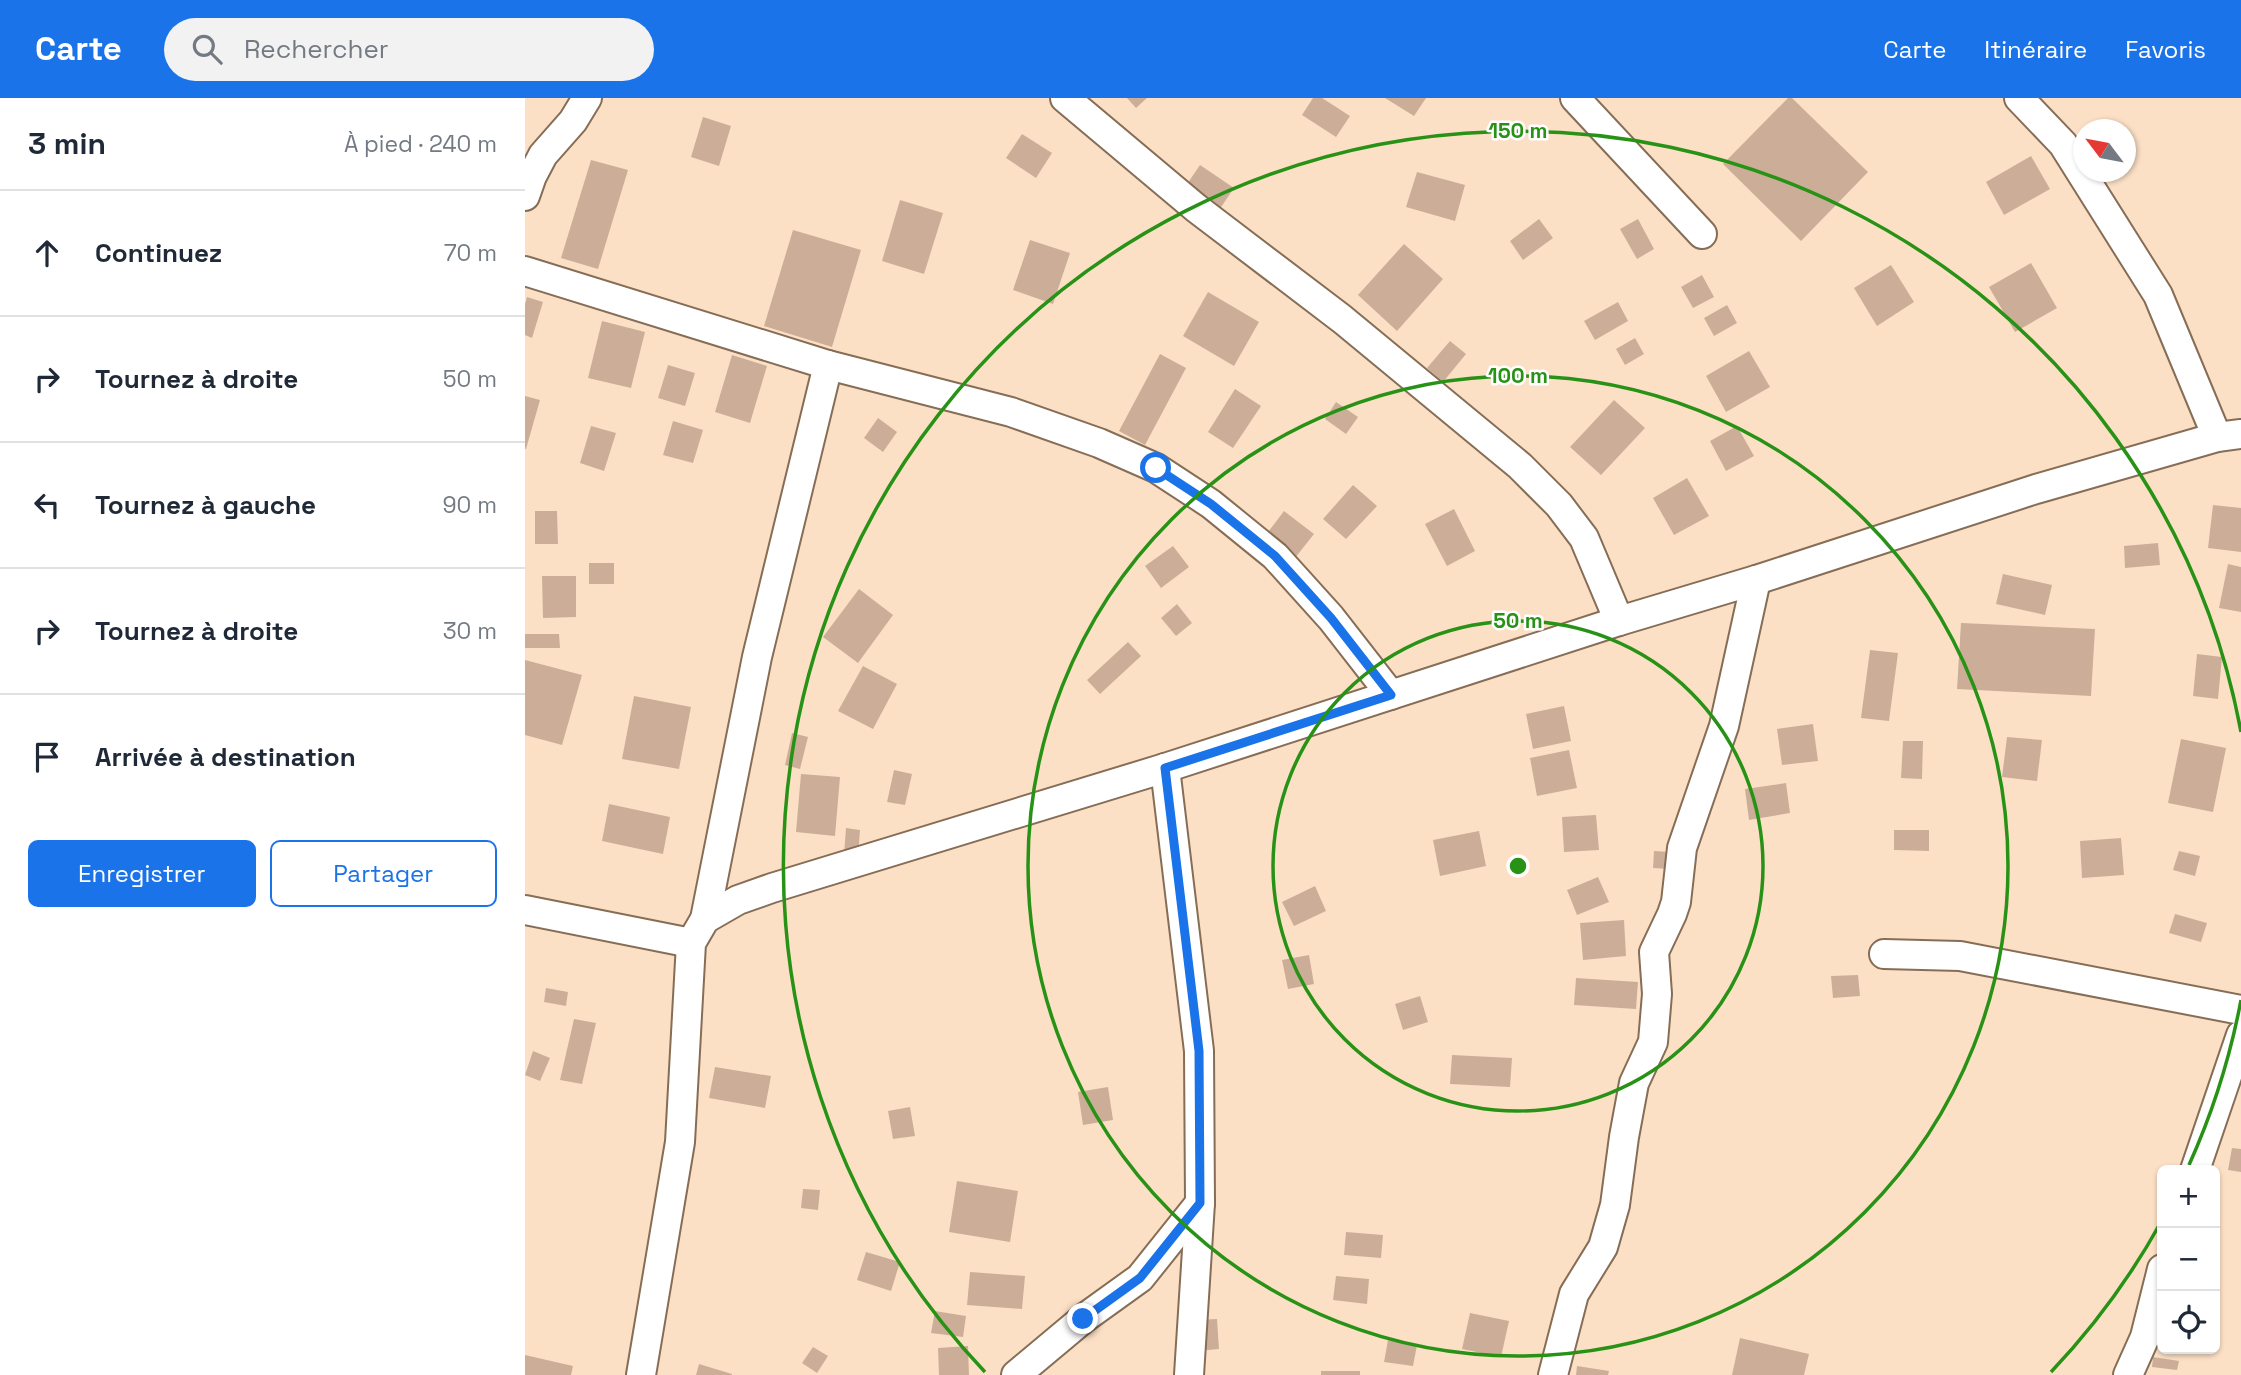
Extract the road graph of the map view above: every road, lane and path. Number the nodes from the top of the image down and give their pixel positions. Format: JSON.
{"nodes":[{"id":1,"x":587,"y":98,"type":"edge"},
{"id":2,"x":1065,"y":98,"type":"edge"},
{"id":3,"x":1575,"y":98,"type":"edge"},
{"id":4,"x":2019,"y":98,"type":"edge"},
{"id":5,"x":525,"y":196,"type":"edge"},
{"id":6,"x":1702,"y":234,"type":"dead end"},
{"id":7,"x":525,"y":271,"type":"edge"},
{"id":8,"x":828,"y":365,"type":"junction"},
{"id":9,"x":2229,"y":436,"type":"edge"},
{"id":10,"x":1756,"y":580,"type":"junction"},
{"id":11,"x":1619,"y":621,"type":"junction"},
{"id":12,"x":1391,"y":695,"type":"junction"},
{"id":13,"x":1165,"y":768,"type":"junction"},
{"id":14,"x":525,"y":910,"type":"edge"},
{"id":15,"x":698,"y":931,"type":"junction"},
{"id":16,"x":1884,"y":954,"type":"dead end"},
{"id":17,"x":2241,"y":1010,"type":"edge"},
{"id":18,"x":2241,"y":1035,"type":"edge"},
{"id":19,"x":2197,"y":1165,"type":"edge"},
{"id":20,"x":1200,"y":1203,"type":"junction"},
{"id":21,"x":2157,"y":1289,"type":"edge"},
{"id":22,"x":641,"y":1375,"type":"edge"},
{"id":23,"x":1016,"y":1375,"type":"edge"},
{"id":24,"x":1189,"y":1375,"type":"edge"},
{"id":25,"x":1553,"y":1375,"type":"edge"},
{"id":26,"x":2128,"y":1375,"type":"edge"}],
"edges":[{"from":1,"to":5,"type":"street"},
{"from":2,"to":11,"type":"street"},
{"from":3,"to":6,"type":"street"},
{"from":4,"to":9,"type":"street"},
{"from":7,"to":8,"type":"street"},
{"from":8,"to":12,"type":"street"},
{"from":8,"to":15,"type":"street"},
{"from":9,"to":10,"type":"street"},
{"from":10,"to":11,"type":"street"},
{"from":10,"to":25,"type":"street"},
{"from":11,"to":12,"type":"street"},
{"from":12,"to":13,"type":"street"},
{"from":13,"to":15,"type":"street"},
{"from":13,"to":20,"type":"street"},
{"from":14,"to":15,"type":"street"},
{"from":15,"to":22,"type":"street"},
{"from":16,"to":17,"type":"street"},
{"from":18,"to":19,"type":"street"},
{"from":20,"to":23,"type":"street"},
{"from":20,"to":24,"type":"street"},
{"from":21,"to":26,"type":"street"}]}
